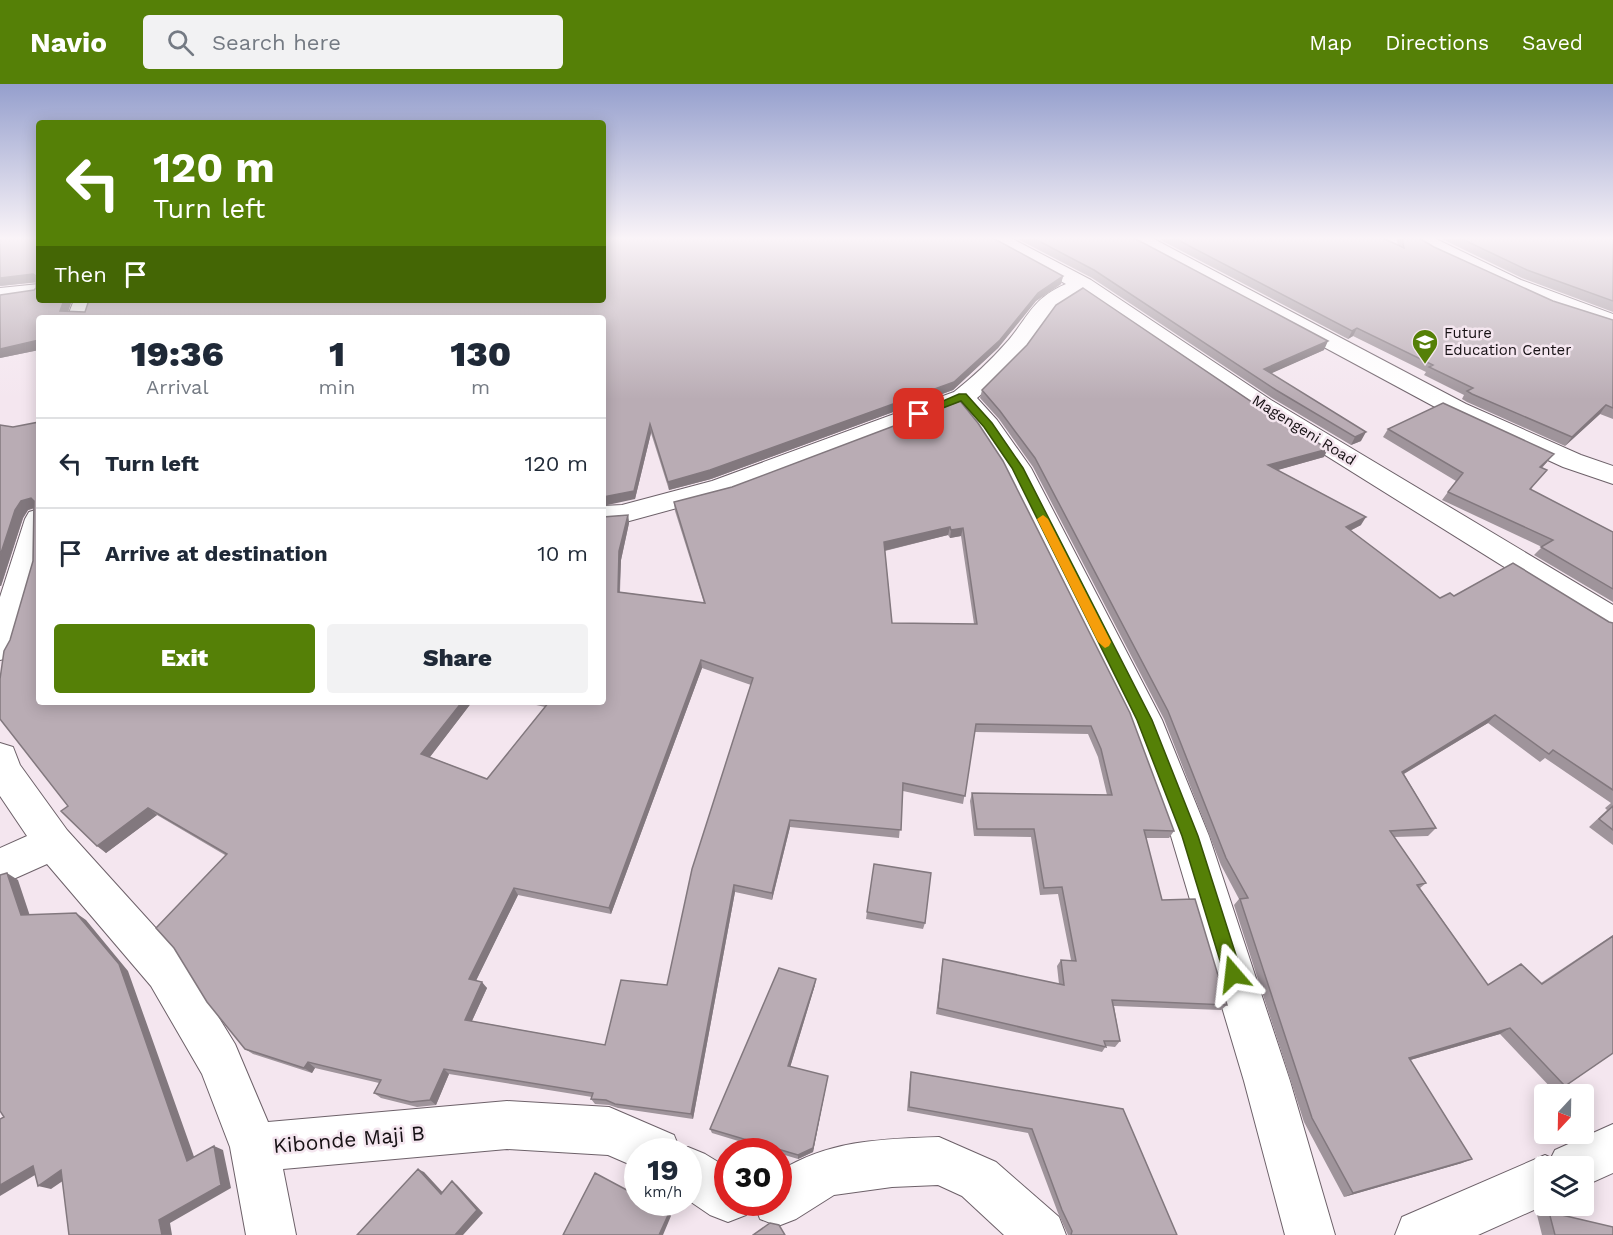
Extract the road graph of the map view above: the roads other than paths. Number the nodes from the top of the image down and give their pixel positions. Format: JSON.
{"nodes":[{"id":1,"x":26,"y":292,"type":"edge"},
{"id":2,"x":1067,"y":292,"type":"edge"},
{"id":3,"x":1093,"y":292,"type":"edge"},
{"id":4,"x":1237,"y":292,"type":"edge"},
{"id":5,"x":1531,"y":292,"type":"edge"},
{"id":6,"x":0,"y":295,"type":"edge"},
{"id":7,"x":1613,"y":321,"type":"edge"},
{"id":8,"x":963,"y":397,"type":"junction"},
{"id":9,"x":1613,"y":475,"type":"edge"},
{"id":10,"x":606,"y":514,"type":"edge"},
{"id":11,"x":36,"y":529,"type":"edge"},
{"id":12,"x":1613,"y":620,"type":"edge"},
{"id":13,"x":0,"y":648,"type":"edge"},
{"id":14,"x":0,"y":758,"type":"edge"},
{"id":15,"x":53,"y":842,"type":"junction"},
{"id":16,"x":0,"y":867,"type":"edge"},
{"id":17,"x":625,"y":1138,"type":"edge"},
{"id":18,"x":254,"y":1147,"type":"junction"},
{"id":19,"x":1613,"y":1148,"type":"edge"},
{"id":20,"x":1594,"y":1157,"type":"edge"},
{"id":21,"x":1534,"y":1185,"type":"edge"},
{"id":22,"x":792,"y":1192,"type":"edge"},
{"id":23,"x":271,"y":1235,"type":"edge"},
{"id":24,"x":1041,"y":1235,"type":"edge"},
{"id":25,"x":1310,"y":1235,"type":"edge"},
{"id":26,"x":1420,"y":1235,"type":"edge"}],
"edges":[{"from":1,"to":6,"type":"street"},
{"from":2,"to":8,"type":"street"},
{"from":3,"to":12,"type":"street","name":"Magengeni Road"},
{"from":4,"to":9,"type":"street"},
{"from":5,"to":7,"type":"street"},
{"from":8,"to":10,"type":"street"},
{"from":8,"to":25,"type":"street"},
{"from":11,"to":13,"type":"street"},
{"from":14,"to":15,"type":"street","name":"Kibonde Maji B"},
{"from":15,"to":16,"type":"street"},
{"from":15,"to":18,"type":"street","name":"Kibonde Maji B"},
{"from":17,"to":18,"type":"street","name":"Kibonde Maji B"},
{"from":18,"to":23,"type":"street"},
{"from":19,"to":20,"type":"street"},
{"from":21,"to":26,"type":"street"},
{"from":22,"to":24,"type":"street"}]}
